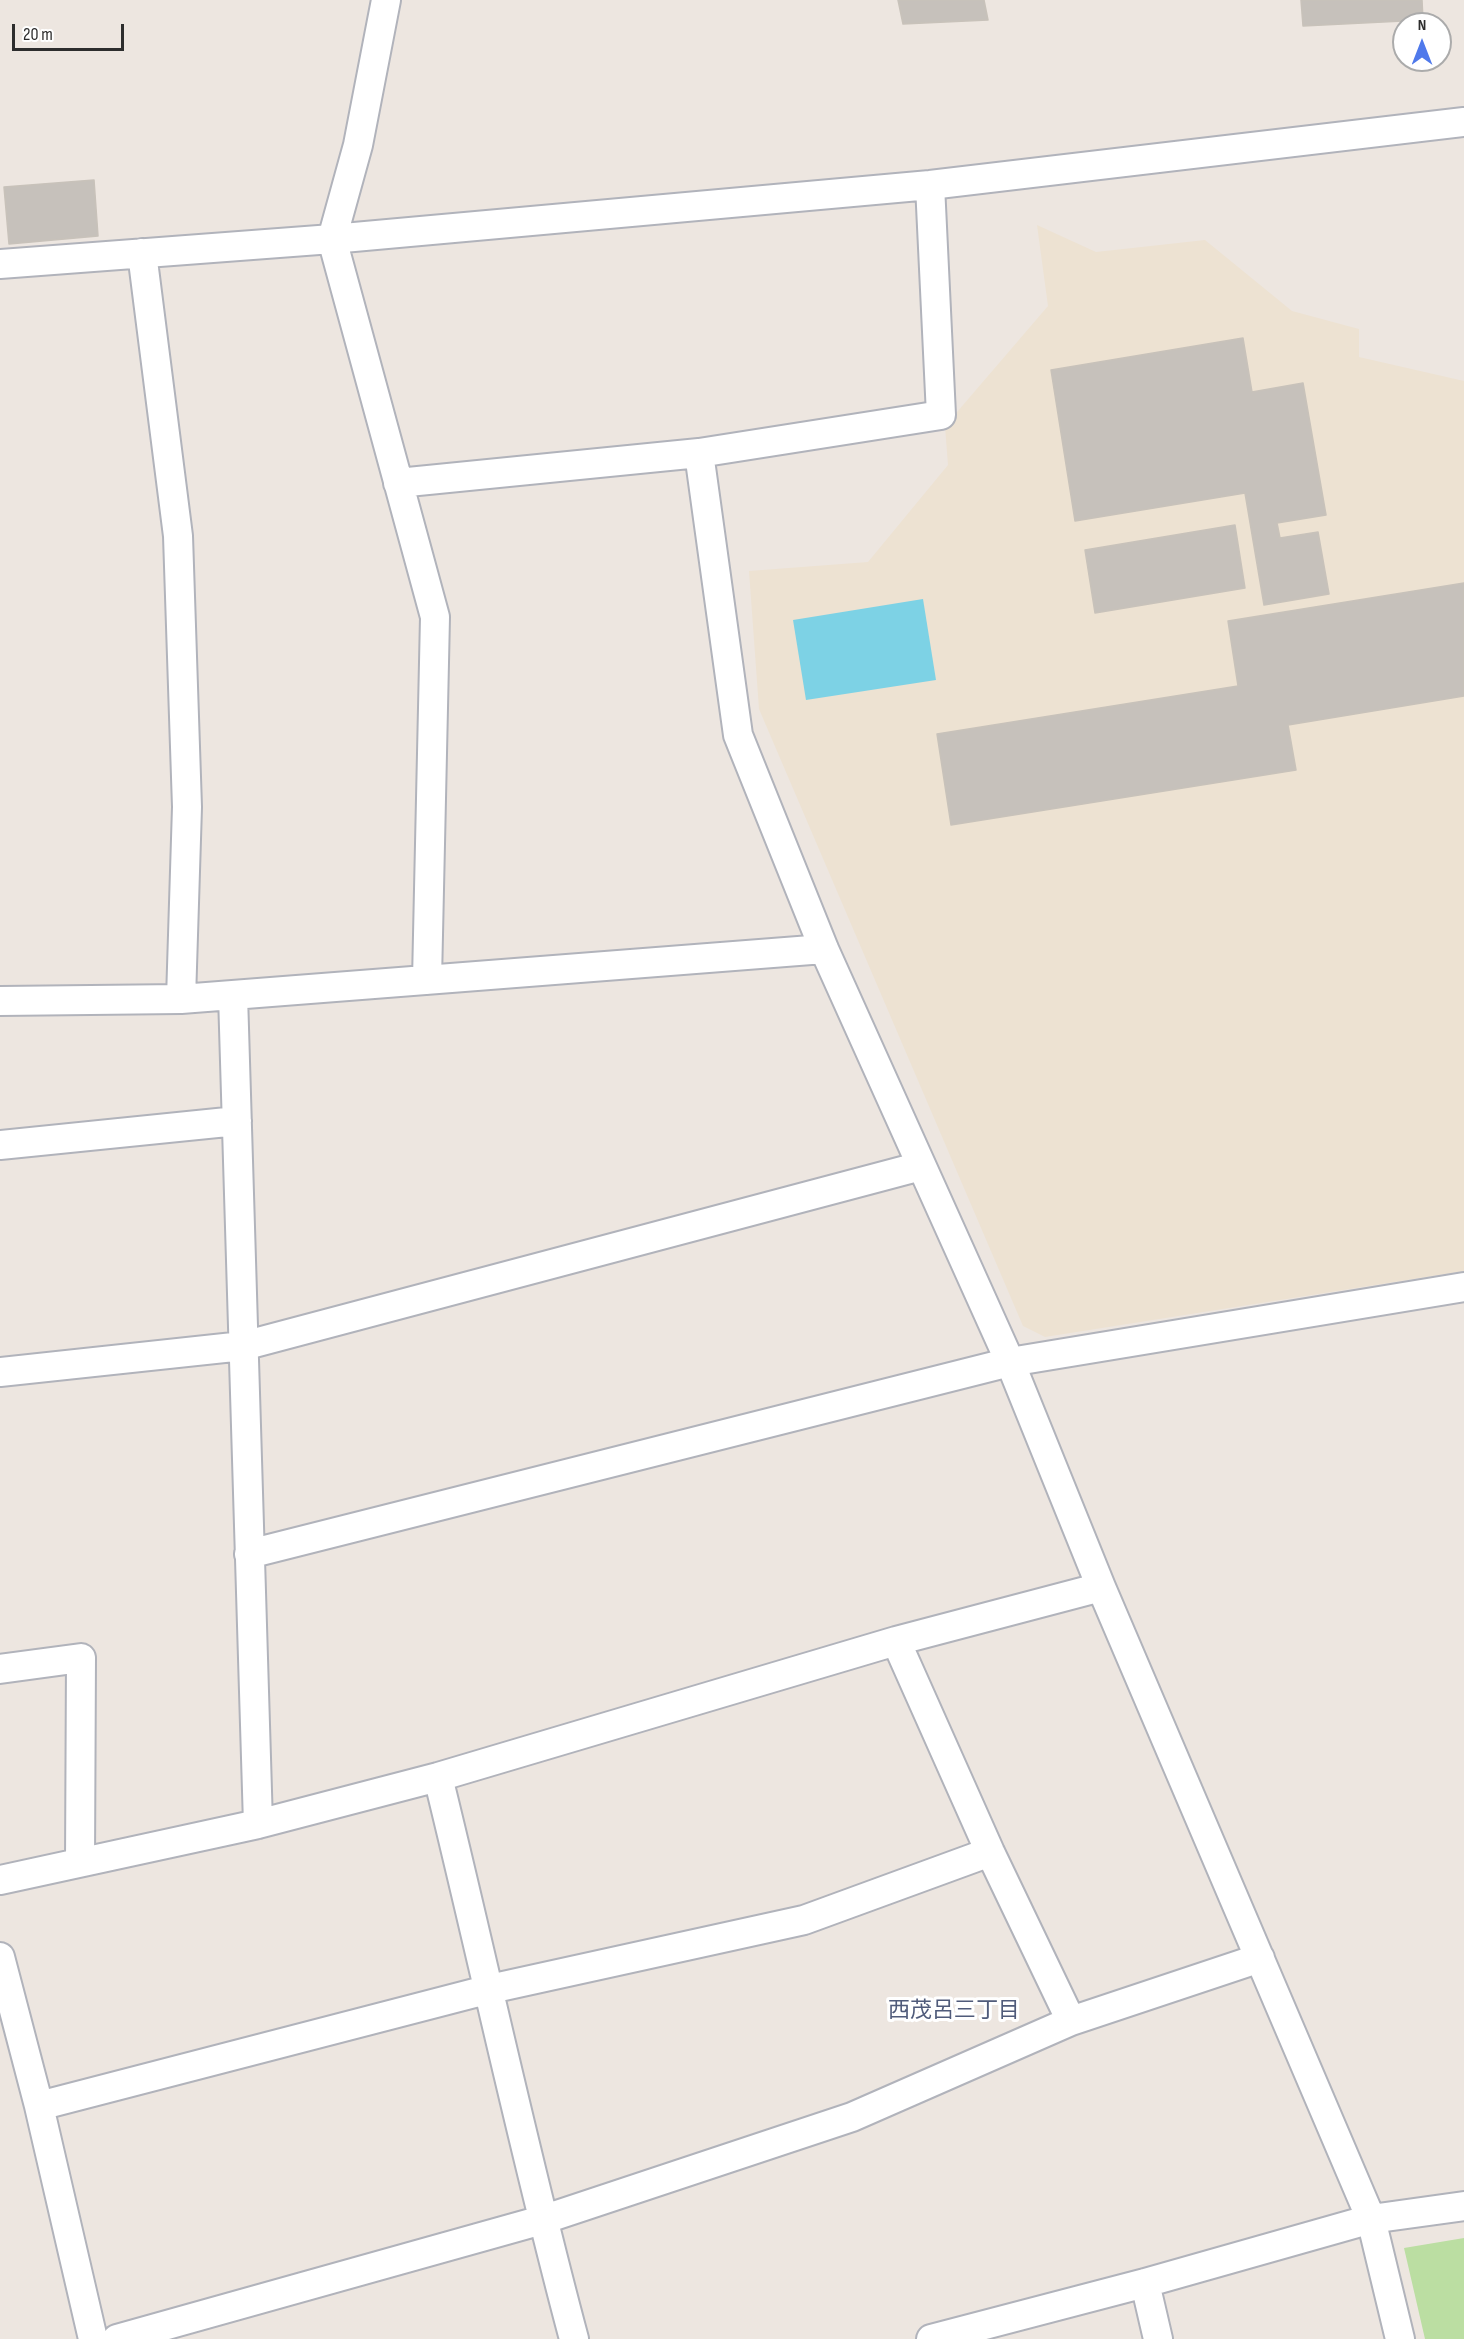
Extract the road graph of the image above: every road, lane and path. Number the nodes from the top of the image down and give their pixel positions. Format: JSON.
{"nodes":[{"id":1,"x":386,"y":0,"type":"edge"},
{"id":2,"x":1464,"y":122,"type":"edge"},
{"id":3,"x":930,"y":185,"type":"junction"},
{"id":4,"x":332,"y":239,"type":"junction"},
{"id":5,"x":142,"y":253,"type":"junction"},
{"id":6,"x":0,"y":264,"type":"edge"},
{"id":7,"x":699,"y":453,"type":"junction"},
{"id":8,"x":398,"y":483,"type":"junction"},
{"id":9,"x":824,"y":949,"type":"junction"},
{"id":10,"x":427,"y":980,"type":"junction"},
{"id":11,"x":233,"y":995,"type":"junction"},
{"id":12,"x":181,"y":999,"type":"junction"},
{"id":13,"x":0,"y":1001,"type":"edge"},
{"id":14,"x":237,"y":1121,"type":"junction"},
{"id":15,"x":0,"y":1144,"type":"edge"},
{"id":16,"x":921,"y":1166,"type":"junction"},
{"id":17,"x":1464,"y":1287,"type":"edge"},
{"id":18,"x":243,"y":1346,"type":"junction"},
{"id":19,"x":1010,"y":1362,"type":"junction"},
{"id":20,"x":0,"y":1372,"type":"edge"},
{"id":21,"x":249,"y":1554,"type":"junction"},
{"id":22,"x":1101,"y":1587,"type":"junction"},
{"id":23,"x":896,"y":1641,"type":"junction"},
{"id":24,"x":0,"y":1669,"type":"edge"},
{"id":25,"x":438,"y":1778,"type":"junction"},
{"id":26,"x":258,"y":1824,"type":"junction"},
{"id":27,"x":990,"y":1852,"type":"junction"},
{"id":28,"x":80,"y":1863,"type":"junction"},
{"id":29,"x":0,"y":1880,"type":"edge"},
{"id":30,"x":0,"y":1957,"type":"edge"},
{"id":31,"x":1260,"y":1958,"type":"junction"},
{"id":32,"x":490,"y":1989,"type":"junction"},
{"id":33,"x":1071,"y":2021,"type":"junction"},
{"id":34,"x":39,"y":2106,"type":"junction"},
{"id":35,"x":1464,"y":2206,"type":"edge"},
{"id":36,"x":1371,"y":2219,"type":"junction"},
{"id":37,"x":542,"y":2220,"type":"junction"},
{"id":38,"x":1145,"y":2283,"type":"junction"},
{"id":39,"x":93,"y":2339,"type":"edge"},
{"id":40,"x":117,"y":2339,"type":"edge"},
{"id":41,"x":574,"y":2339,"type":"edge"},
{"id":42,"x":931,"y":2339,"type":"edge"},
{"id":43,"x":1158,"y":2339,"type":"edge"},
{"id":44,"x":1400,"y":2339,"type":"edge"}],
"edges":[{"from":1,"to":4,"type":"street"},
{"from":2,"to":3,"type":"street"},
{"from":3,"to":4,"type":"street"},
{"from":3,"to":7,"type":"street"},
{"from":4,"to":5,"type":"street"},
{"from":4,"to":8,"type":"street"},
{"from":5,"to":6,"type":"street"},
{"from":5,"to":12,"type":"street"},
{"from":7,"to":8,"type":"street"},
{"from":7,"to":9,"type":"street"},
{"from":8,"to":10,"type":"street"},
{"from":9,"to":10,"type":"street"},
{"from":9,"to":16,"type":"street"},
{"from":10,"to":11,"type":"street"},
{"from":11,"to":12,"type":"street"},
{"from":11,"to":14,"type":"street"},
{"from":12,"to":13,"type":"street"},
{"from":14,"to":15,"type":"street"},
{"from":14,"to":18,"type":"street"},
{"from":16,"to":18,"type":"street"},
{"from":16,"to":19,"type":"street"},
{"from":17,"to":19,"type":"street"},
{"from":18,"to":20,"type":"street"},
{"from":18,"to":21,"type":"street"},
{"from":19,"to":21,"type":"street"},
{"from":19,"to":22,"type":"street"},
{"from":21,"to":26,"type":"street"},
{"from":22,"to":23,"type":"street"},
{"from":22,"to":31,"type":"street"},
{"from":23,"to":25,"type":"street"},
{"from":23,"to":27,"type":"street"},
{"from":24,"to":28,"type":"street"},
{"from":25,"to":26,"type":"street"},
{"from":25,"to":32,"type":"street"},
{"from":26,"to":28,"type":"street"},
{"from":27,"to":32,"type":"street"},
{"from":27,"to":33,"type":"street"},
{"from":28,"to":29,"type":"street"},
{"from":30,"to":34,"type":"street"},
{"from":31,"to":33,"type":"street"},
{"from":31,"to":36,"type":"street"},
{"from":32,"to":34,"type":"street"},
{"from":32,"to":37,"type":"street"},
{"from":33,"to":37,"type":"street"},
{"from":34,"to":39,"type":"street"},
{"from":35,"to":36,"type":"street"},
{"from":36,"to":38,"type":"street"},
{"from":36,"to":44,"type":"street"},
{"from":37,"to":40,"type":"street"},
{"from":37,"to":41,"type":"street"},
{"from":38,"to":42,"type":"street"},
{"from":38,"to":43,"type":"street"}]}
